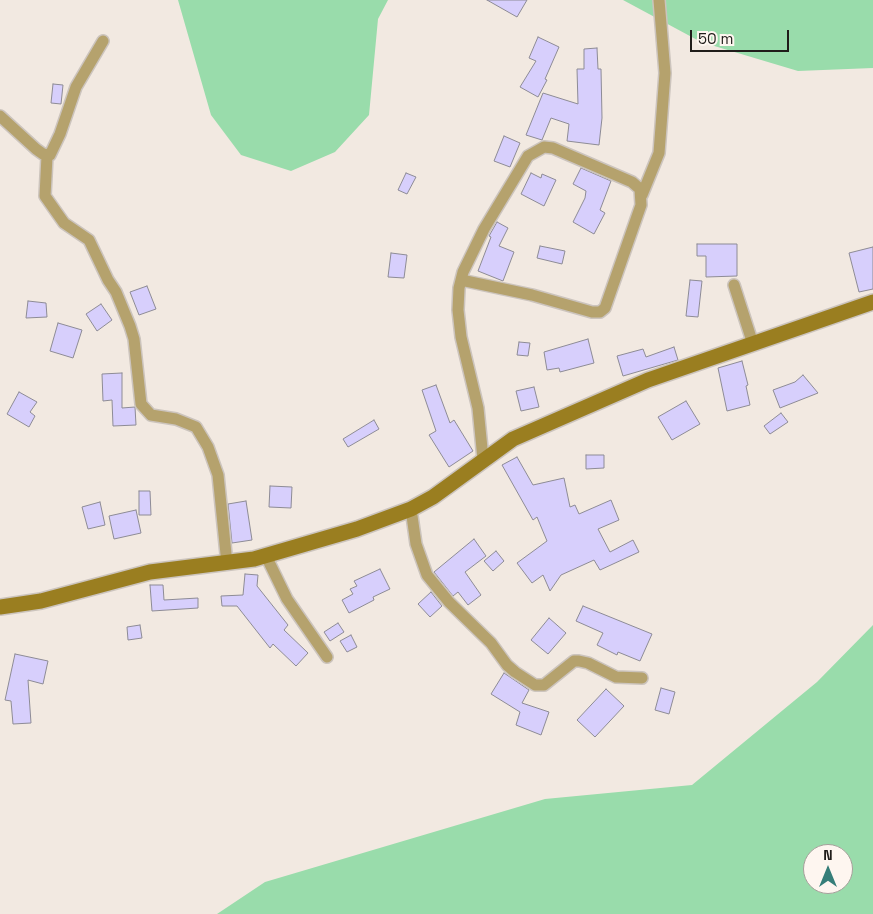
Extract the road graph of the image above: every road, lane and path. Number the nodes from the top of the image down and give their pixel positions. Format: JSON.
{"nodes":[{"id":1,"x":659,"y":0,"type":"edge"},
{"id":2,"x":103,"y":41,"type":"dead end"},
{"id":3,"x":0,"y":116,"type":"edge"},
{"id":4,"x":47,"y":156,"type":"junction"},
{"id":5,"x":642,"y":195,"type":"junction"},
{"id":6,"x":461,"y":280,"type":"junction"},
{"id":7,"x":734,"y":285,"type":"dead end"},
{"id":8,"x":873,"y":302,"type":"edge"},
{"id":9,"x":753,"y":344,"type":"junction"},
{"id":10,"x":483,"y":459,"type":"junction"},
{"id":11,"x":411,"y":509,"type":"junction"},
{"id":12,"x":266,"y":556,"type":"junction"},
{"id":13,"x":227,"y":564,"type":"junction"},
{"id":14,"x":0,"y":607,"type":"edge"},
{"id":15,"x":327,"y":657,"type":"dead end"},
{"id":16,"x":642,"y":678,"type":"dead end"}],
"edges":[{"from":1,"to":5,"type":"street"},
{"from":2,"to":4,"type":"street"},
{"from":3,"to":4,"type":"street"},
{"from":4,"to":13,"type":"street"},
{"from":5,"to":6,"type":"street"},
{"from":5,"to":6,"type":"street"},
{"from":6,"to":10,"type":"street"},
{"from":7,"to":9,"type":"street"},
{"from":8,"to":9,"type":"street"},
{"from":9,"to":10,"type":"street"},
{"from":10,"to":11,"type":"street"},
{"from":11,"to":12,"type":"street"},
{"from":11,"to":16,"type":"street"},
{"from":12,"to":13,"type":"street"},
{"from":12,"to":15,"type":"street"},
{"from":13,"to":14,"type":"street"}]}
